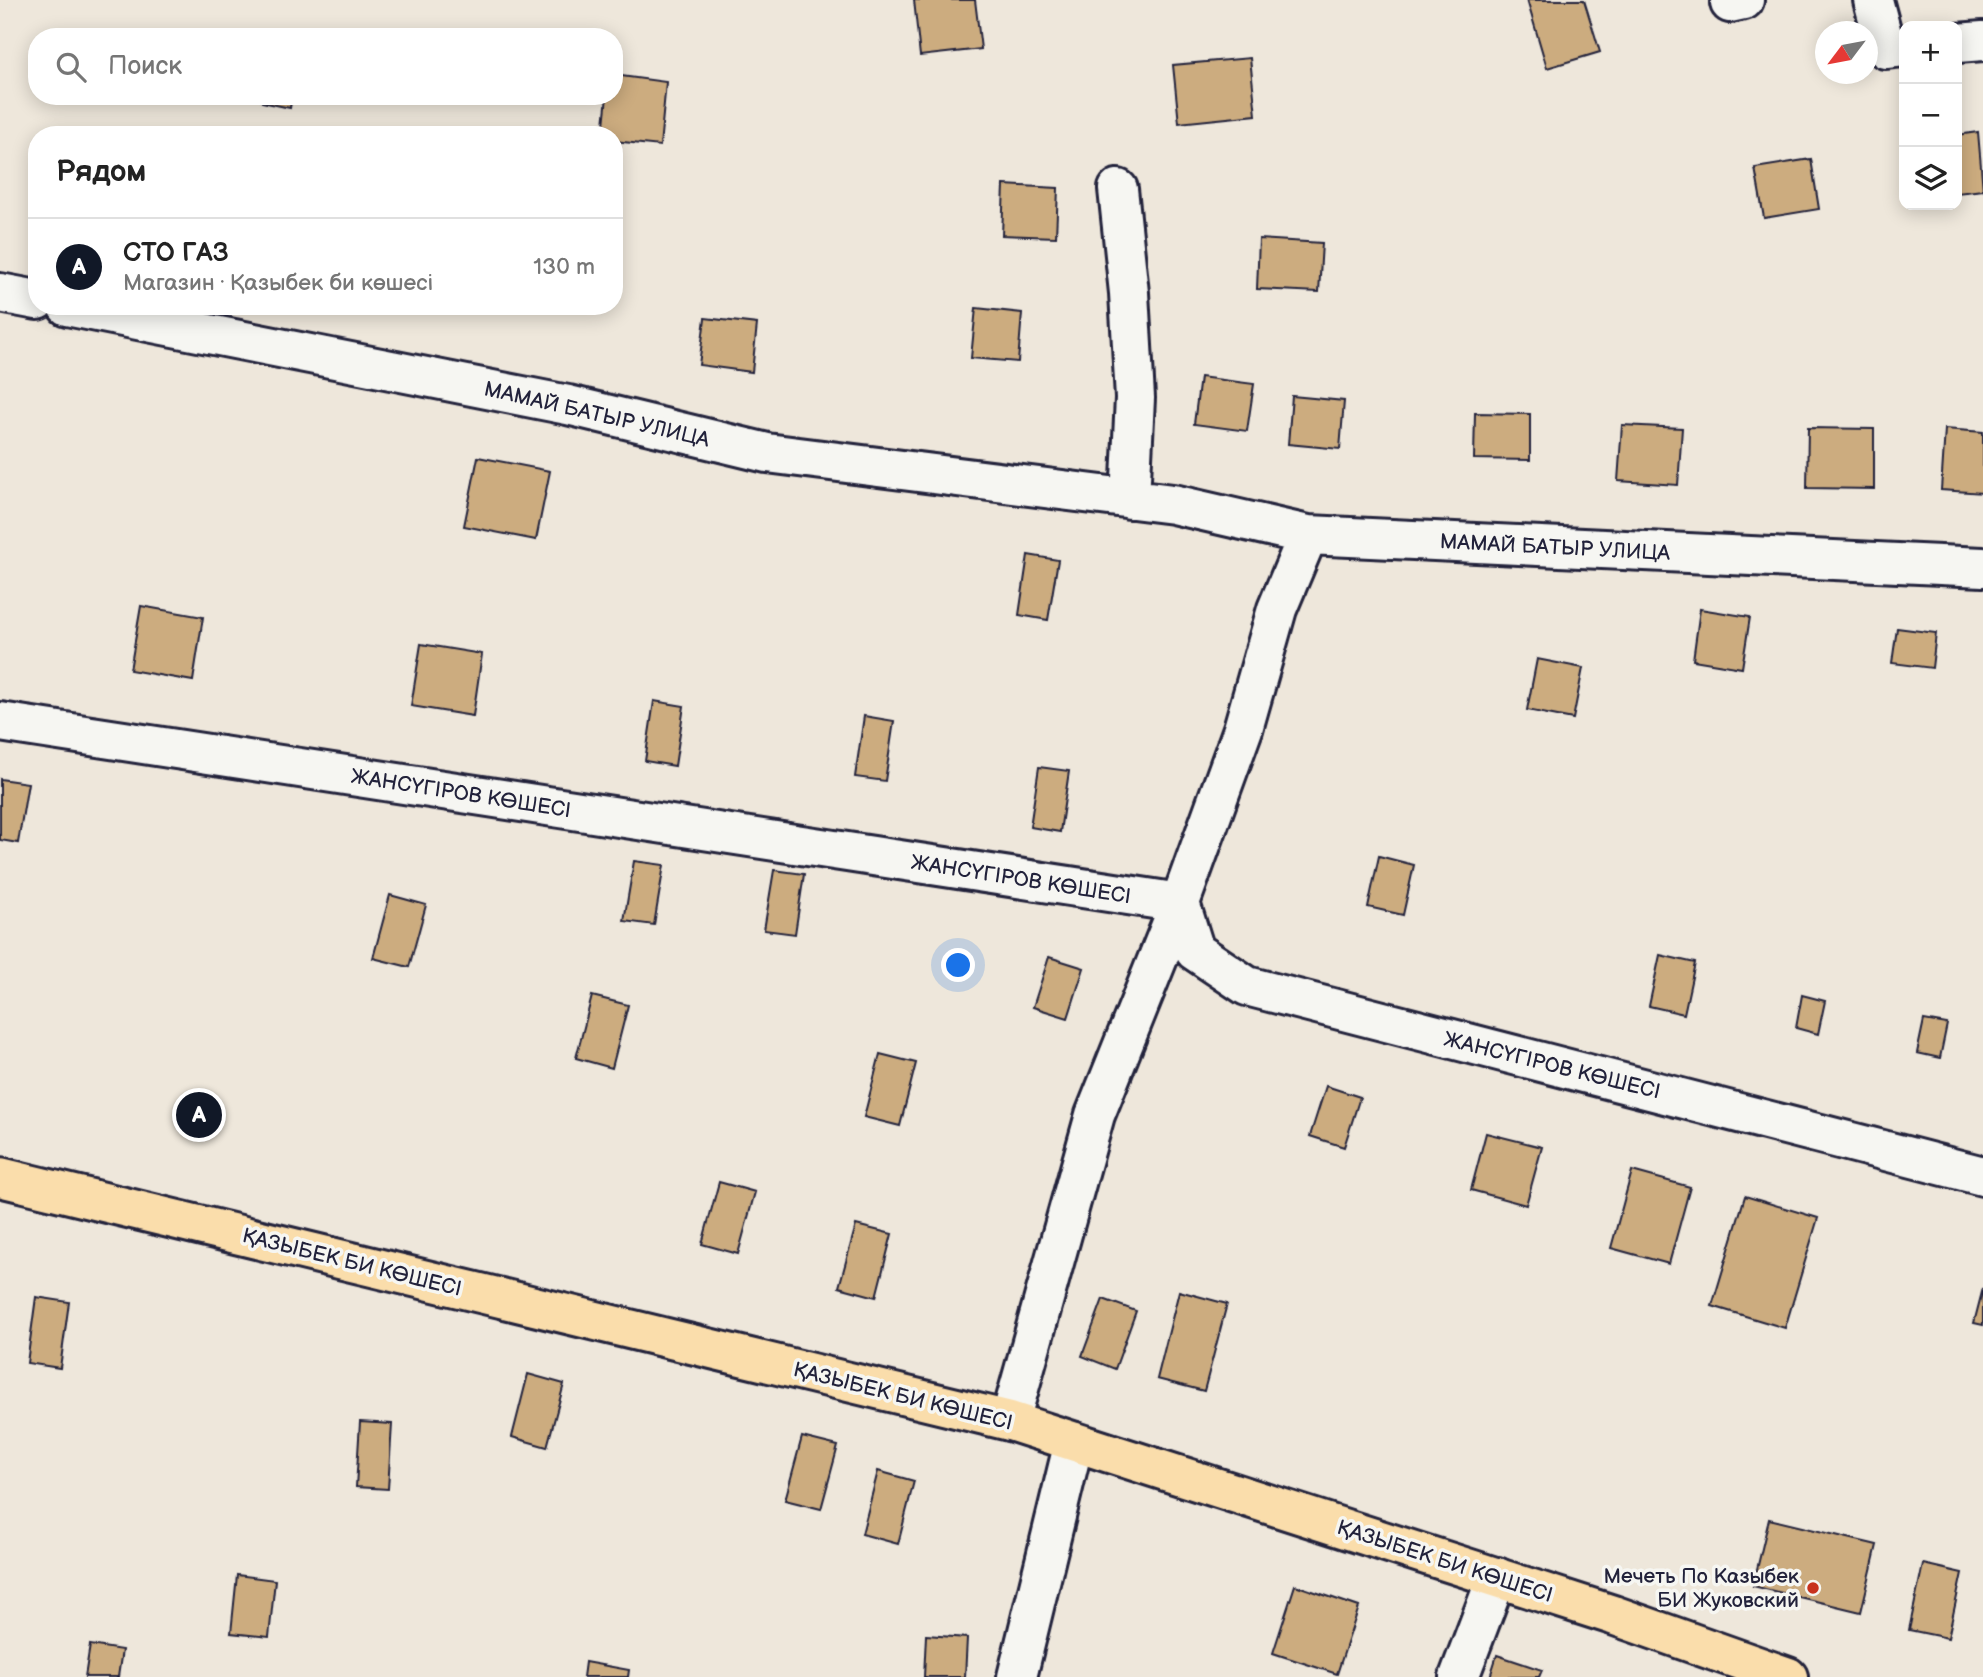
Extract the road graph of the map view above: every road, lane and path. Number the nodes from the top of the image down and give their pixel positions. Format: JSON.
{"nodes":[{"id":1,"x":1873,"y":0,"type":"edge"},
{"id":2,"x":1983,"y":41,"type":"edge"},
{"id":3,"x":1962,"y":43,"type":"edge"},
{"id":4,"x":1899,"y":48,"type":"edge"},
{"id":5,"x":1118,"y":189,"type":"dead end"},
{"id":6,"x":0,"y":293,"type":"edge"},
{"id":7,"x":28,"y":298,"type":"edge"},
{"id":8,"x":113,"y":315,"type":"edge"},
{"id":9,"x":1130,"y":499,"type":"junction"},
{"id":10,"x":1308,"y":535,"type":"junction"},
{"id":11,"x":1983,"y":567,"type":"edge"},
{"id":12,"x":0,"y":722,"type":"edge"},
{"id":13,"x":1180,"y":903,"type":"junction"},
{"id":14,"x":1983,"y":1176,"type":"edge"},
{"id":15,"x":0,"y":1177,"type":"edge"},
{"id":16,"x":1010,"y":1421,"type":"junction"},
{"id":17,"x":1074,"y":1442,"type":"junction"},
{"id":18,"x":1497,"y":1577,"type":"junction"},
{"id":19,"x":1766,"y":1673,"type":"edge"},
{"id":20,"x":1017,"y":1677,"type":"edge"},
{"id":21,"x":1459,"y":1677,"type":"edge"}],
"edges":[{"from":1,"to":4,"type":"street"},
{"from":2,"to":3,"type":"street"},
{"from":5,"to":9,"type":"street"},
{"from":6,"to":7,"type":"street"},
{"from":8,"to":9,"type":"street","name":"МАМАЙ БАТЫР УЛИЦА"},
{"from":9,"to":10,"type":"street","name":"МАМАЙ БАТЫР УЛИЦА"},
{"from":10,"to":11,"type":"street","name":"МАМАЙ БАТЫР УЛИЦА"},
{"from":10,"to":13,"type":"street"},
{"from":12,"to":13,"type":"street","name":"ЖАНСҮГІРОВ КӨШЕСІ"},
{"from":13,"to":14,"type":"street","name":"ЖАНСҮГІРОВ КӨШЕСІ"},
{"from":13,"to":16,"type":"street"},
{"from":15,"to":16,"type":"main road","name":"ҚАЗЫБЕК БИ КӨШЕСІ"},
{"from":16,"to":17,"type":"main road","name":"ҚАЗЫБЕК БИ КӨШЕСІ"},
{"from":17,"to":18,"type":"main road","name":"ҚАЗЫБЕК БИ КӨШЕСІ"},
{"from":17,"to":20,"type":"street"},
{"from":18,"to":19,"type":"main road","name":"ҚАЗЫБЕК БИ КӨШЕСІ"},
{"from":18,"to":21,"type":"street"}]}
